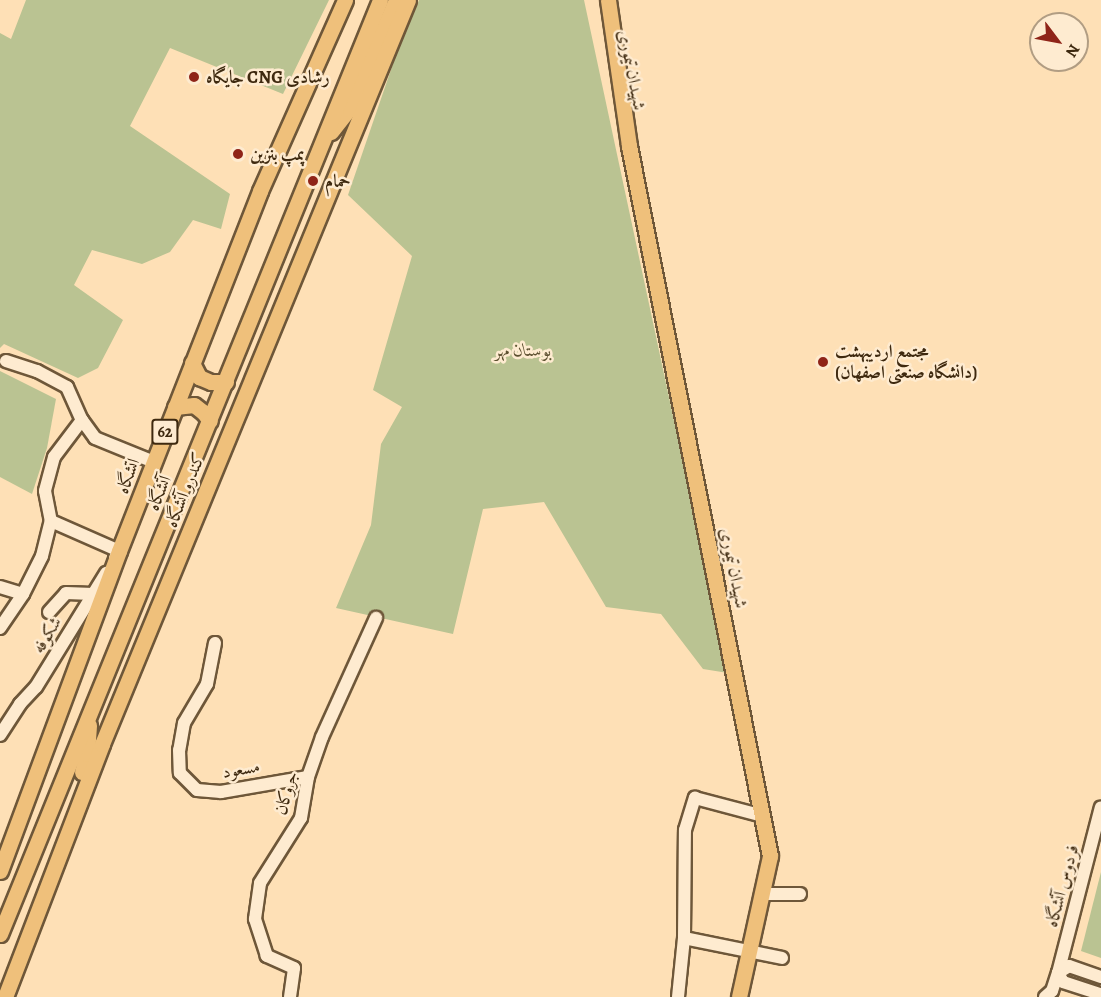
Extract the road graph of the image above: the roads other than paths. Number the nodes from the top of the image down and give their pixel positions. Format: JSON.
{"nodes":[{"id":1,"x":345,"y":0,"type":"edge"},
{"id":2,"x":380,"y":0,"type":"edge"},
{"id":3,"x":396,"y":0,"type":"edge"},
{"id":4,"x":408,"y":0,"type":"edge"},
{"id":5,"x":600,"y":0,"type":"edge"},
{"id":6,"x":608,"y":0,"type":"edge"},
{"id":7,"x":322,"y":141,"type":"junction"},
{"id":8,"x":630,"y":146,"type":"junction"},
{"id":9,"x":321,"y":210,"type":"junction"},
{"id":10,"x":275,"y":263,"type":"junction"},
{"id":11,"x":6,"y":361,"type":"dead end"},
{"id":12,"x":192,"y":363,"type":"junction"},
{"id":13,"x":226,"y":382,"type":"junction"},
{"id":14,"x":175,"y":407,"type":"junction"},
{"id":15,"x":82,"y":420,"type":"junction"},
{"id":16,"x":210,"y":421,"type":"junction"},
{"id":17,"x":154,"y":462,"type":"junction"},
{"id":18,"x":51,"y":521,"type":"junction"},
{"id":19,"x":119,"y":551,"type":"junction"},
{"id":20,"x":0,"y":586,"type":"edge"},
{"id":21,"x":23,"y":594,"type":"junction"},
{"id":22,"x":93,"y":594,"type":"junction"},
{"id":23,"x":49,"y":612,"type":"dead end"},
{"id":24,"x":376,"y":618,"type":"dead end"},
{"id":25,"x":0,"y":628,"type":"edge"},
{"id":26,"x":215,"y":643,"type":"dead end"},
{"id":27,"x":0,"y":709,"type":"edge"},
{"id":28,"x":91,"y":710,"type":"junction"},
{"id":29,"x":11,"y":718,"type":"junction"},
{"id":30,"x":0,"y":735,"type":"edge"},
{"id":31,"x":308,"y":777,"type":"junction"},
{"id":32,"x":1101,"y":807,"type":"edge"},
{"id":33,"x":763,"y":816,"type":"junction"},
{"id":34,"x":0,"y":871,"type":"edge"},
{"id":35,"x":762,"y":894,"type":"junction"},
{"id":36,"x":800,"y":894,"type":"dead end"},
{"id":37,"x":0,"y":934,"type":"edge"},
{"id":38,"x":684,"y":938,"type":"junction"},
{"id":39,"x":26,"y":942,"type":"junction"},
{"id":40,"x":750,"y":952,"type":"junction"},
{"id":41,"x":782,"y":958,"type":"dead end"},
{"id":42,"x":1058,"y":973,"type":"junction"},
{"id":43,"x":1101,"y":977,"type":"edge"},
{"id":44,"x":1101,"y":994,"type":"edge"},
{"id":45,"x":4,"y":997,"type":"edge"},
{"id":46,"x":290,"y":997,"type":"edge"},
{"id":47,"x":678,"y":997,"type":"edge"},
{"id":48,"x":739,"y":997,"type":"edge"},
{"id":49,"x":1045,"y":997,"type":"edge"}],
"edges":[{"from":1,"to":12,"type":"main road","name":"اتشگاه","number":"62"},
{"from":2,"to":7,"type":"main road","name":"آتشگاه","number":"62"},
{"from":3,"to":7,"type":"main road"},
{"from":4,"to":9,"type":"main road","name":"کندرو آتشگاه"},
{"from":5,"to":8,"type":"main road","name":"شهیدان تیموری"},
{"from":6,"to":8,"type":"main road","name":"شهیدان تیموری"},
{"from":7,"to":10,"type":"main road","name":"آتشگاه","number":"62"},
{"from":8,"to":33,"type":"main road","name":"شهیدان تیموری"},
{"from":9,"to":10,"type":"main road"},
{"from":9,"to":39,"type":"main road","name":"کندرو آتشگاه"},
{"from":10,"to":13,"type":"main road","name":"آتشگاه","number":"62"},
{"from":11,"to":15,"type":"street"},
{"from":12,"to":13,"type":"main road"},
{"from":12,"to":14,"type":"main road","name":"اتشگاه","number":"62"},
{"from":13,"to":16,"type":"main road","name":"آتشگاه","number":"62"},
{"from":14,"to":16,"type":"main road"},
{"from":14,"to":17,"type":"main road","name":"اتشگاه","number":"62"},
{"from":15,"to":17,"type":"street"},
{"from":15,"to":18,"type":"street"},
{"from":16,"to":28,"type":"main road","name":"آتشگاه","number":"62"},
{"from":17,"to":19,"type":"main road","name":"اتشگاه","number":"62"},
{"from":18,"to":19,"type":"street"},
{"from":18,"to":21,"type":"street"},
{"from":19,"to":22,"type":"street","name":"شکوفه"},
{"from":19,"to":34,"type":"main road","name":"اتشگاه","number":"62"},
{"from":20,"to":21,"type":"street"},
{"from":21,"to":25,"type":"street"},
{"from":22,"to":23,"type":"street"},
{"from":22,"to":29,"type":"street","name":"شکوفه"},
{"from":24,"to":31,"type":"street","name":"جروکان"},
{"from":26,"to":31,"type":"street","name":"مسعود"},
{"from":27,"to":29,"type":"street"},
{"from":28,"to":37,"type":"main road","name":"آتشگاه","number":"62"},
{"from":28,"to":39,"type":"main road"},
{"from":29,"to":30,"type":"street","name":"شکوفه"},
{"from":31,"to":46,"type":"street","name":"جروکان"},
{"from":32,"to":42,"type":"street","name":"فردوس آتشگاه"},
{"from":33,"to":35,"type":"main road","name":"شهیدان تیموری"},
{"from":33,"to":38,"type":"street"},
{"from":35,"to":36,"type":"street"},
{"from":35,"to":40,"type":"main road","name":"شهیدان تیموری"},
{"from":38,"to":40,"type":"street"},
{"from":38,"to":47,"type":"street"},
{"from":39,"to":45,"type":"main road","name":"کندرو آتشگاه"},
{"from":40,"to":41,"type":"street"},
{"from":40,"to":48,"type":"main road","name":"شهیدان تیموری"},
{"from":42,"to":43,"type":"street"},
{"from":42,"to":44,"type":"street"},
{"from":42,"to":49,"type":"street","name":"فردوس آتشگاه"}]}
